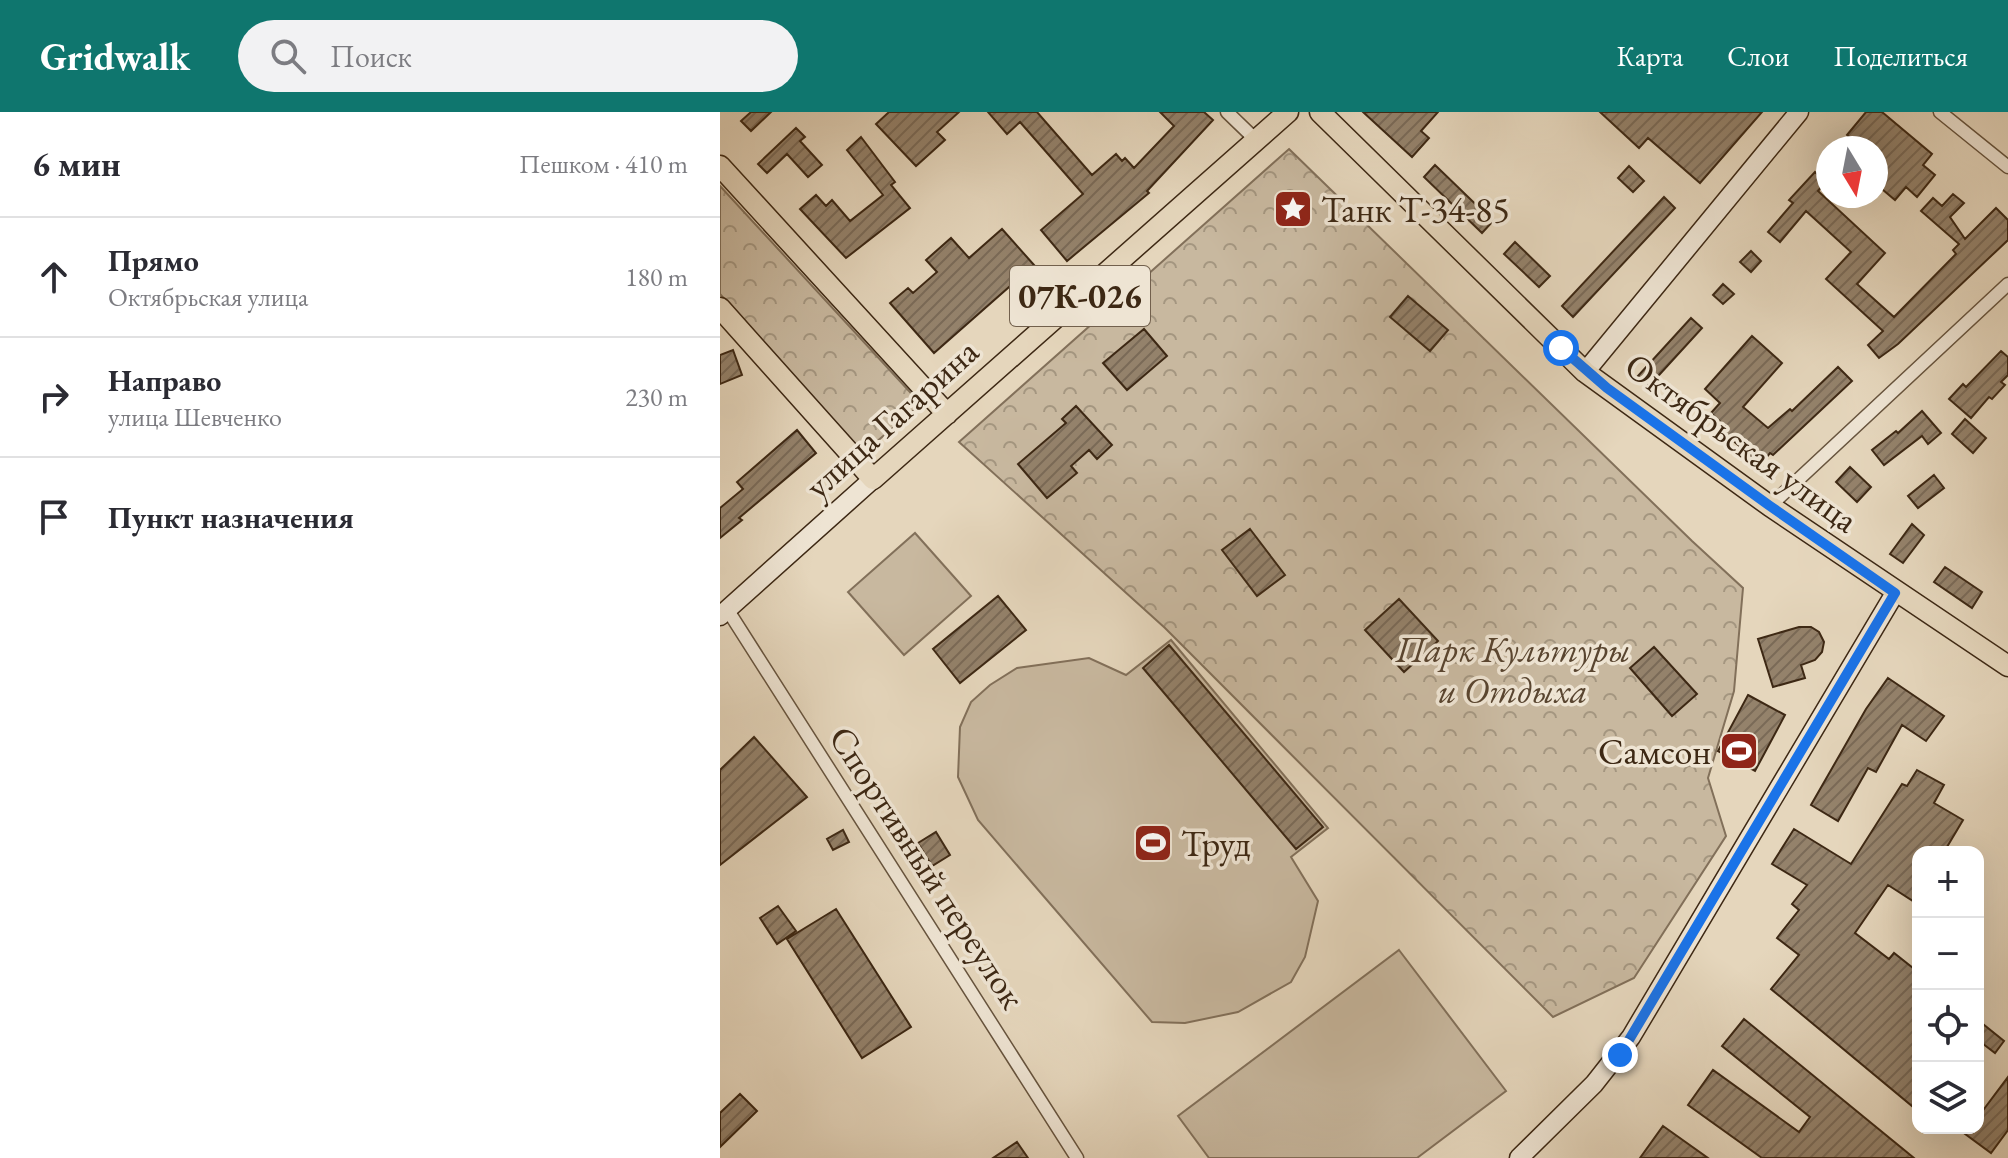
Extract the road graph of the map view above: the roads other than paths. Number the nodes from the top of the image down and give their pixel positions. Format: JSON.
{"nodes":[{"id":1,"x":1227,"y":112,"type":"edge"},
{"id":2,"x":1288,"y":112,"type":"edge"},
{"id":3,"x":1320,"y":112,"type":"edge"},
{"id":4,"x":1799,"y":112,"type":"edge"},
{"id":5,"x":1940,"y":112,"type":"edge"},
{"id":6,"x":1256,"y":140,"type":"junction"},
{"id":7,"x":720,"y":166,"type":"edge"},
{"id":8,"x":2008,"y":167,"type":"edge"},
{"id":9,"x":2008,"y":284,"type":"edge"},
{"id":10,"x":723,"y":314,"type":"edge"},
{"id":11,"x":1585,"y":372,"type":"junction"},
{"id":12,"x":947,"y":414,"type":"junction"},
{"id":13,"x":873,"y":479,"type":"junction"},
{"id":14,"x":1770,"y":506,"type":"junction"},
{"id":15,"x":1895,"y":593,"type":"junction"},
{"id":16,"x":724,"y":612,"type":"edge"},
{"id":17,"x":2008,"y":666,"type":"edge"},
{"id":18,"x":1077,"y":1158,"type":"edge"},
{"id":19,"x":1519,"y":1158,"type":"edge"}],
"edges":[{"from":1,"to":6,"type":"street"},
{"from":2,"to":6,"type":"main road","name":"улица Гагарина","number":"07К-026"},
{"from":3,"to":11,"type":"main road","name":"Октябрьская улица"},
{"from":4,"to":11,"type":"street"},
{"from":5,"to":8,"type":"street"},
{"from":6,"to":12,"type":"main road","name":"улица Гагарина","number":"07К-026"},
{"from":7,"to":12,"type":"main road"},
{"from":9,"to":14,"type":"street"},
{"from":10,"to":13,"type":"main road"},
{"from":11,"to":14,"type":"main road","name":"Октябрьская улица"},
{"from":12,"to":13,"type":"main road","name":"улица Гагарина","number":"07К-026"},
{"from":13,"to":16,"type":"street","name":"улица Гагарина"},
{"from":14,"to":15,"type":"main road","name":"Октябрьская улица"},
{"from":15,"to":17,"type":"main road","name":"Октябрьская улица"},
{"from":15,"to":19,"type":"street"},
{"from":16,"to":18,"type":"street","name":"Спортивный переулок"}]}
